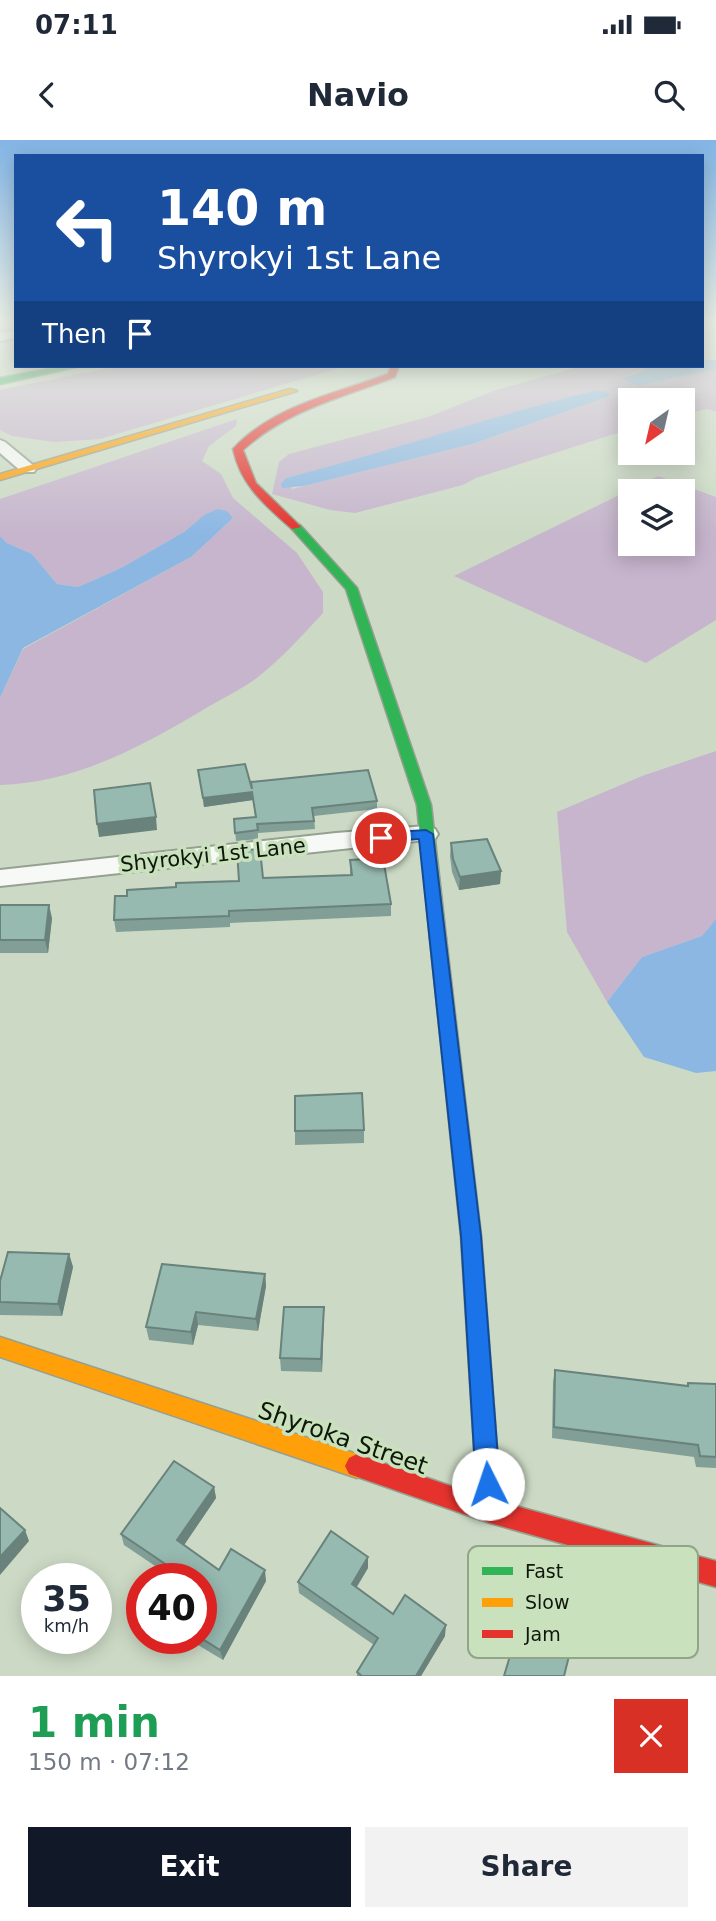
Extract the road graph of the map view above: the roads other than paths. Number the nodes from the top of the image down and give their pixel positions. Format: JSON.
{"nodes":[{"id":1,"x":292,"y":392,"type":"edge"},
{"id":2,"x":343,"y":392,"type":"edge"},
{"id":3,"x":0,"y":445,"type":"edge"},
{"id":4,"x":28,"y":469,"type":"junction"},
{"id":5,"x":0,"y":477,"type":"edge"},
{"id":6,"x":426,"y":834,"type":"junction"},
{"id":7,"x":0,"y":878,"type":"edge"},
{"id":8,"x":0,"y":1347,"type":"edge"},
{"id":9,"x":490,"y":1511,"type":"junction"},
{"id":10,"x":616,"y":1546,"type":"edge"},
{"id":11,"x":698,"y":1569,"type":"edge"},
{"id":12,"x":716,"y":1574,"type":"edge"}],
"edges":[{"from":1,"to":4,"type":"main road"},
{"from":2,"to":6,"type":"main road"},
{"from":3,"to":4,"type":"street"},
{"from":4,"to":5,"type":"main road"},
{"from":6,"to":7,"type":"street","name":"Shyrokyi 1st Lane"},
{"from":6,"to":9,"type":"main road"},
{"from":8,"to":9,"type":"main road","name":"Shyroka Street"},
{"from":9,"to":10,"type":"main road","name":"Shyroka Street"},
{"from":11,"to":12,"type":"main road","name":"Shyroka Street"}]}
